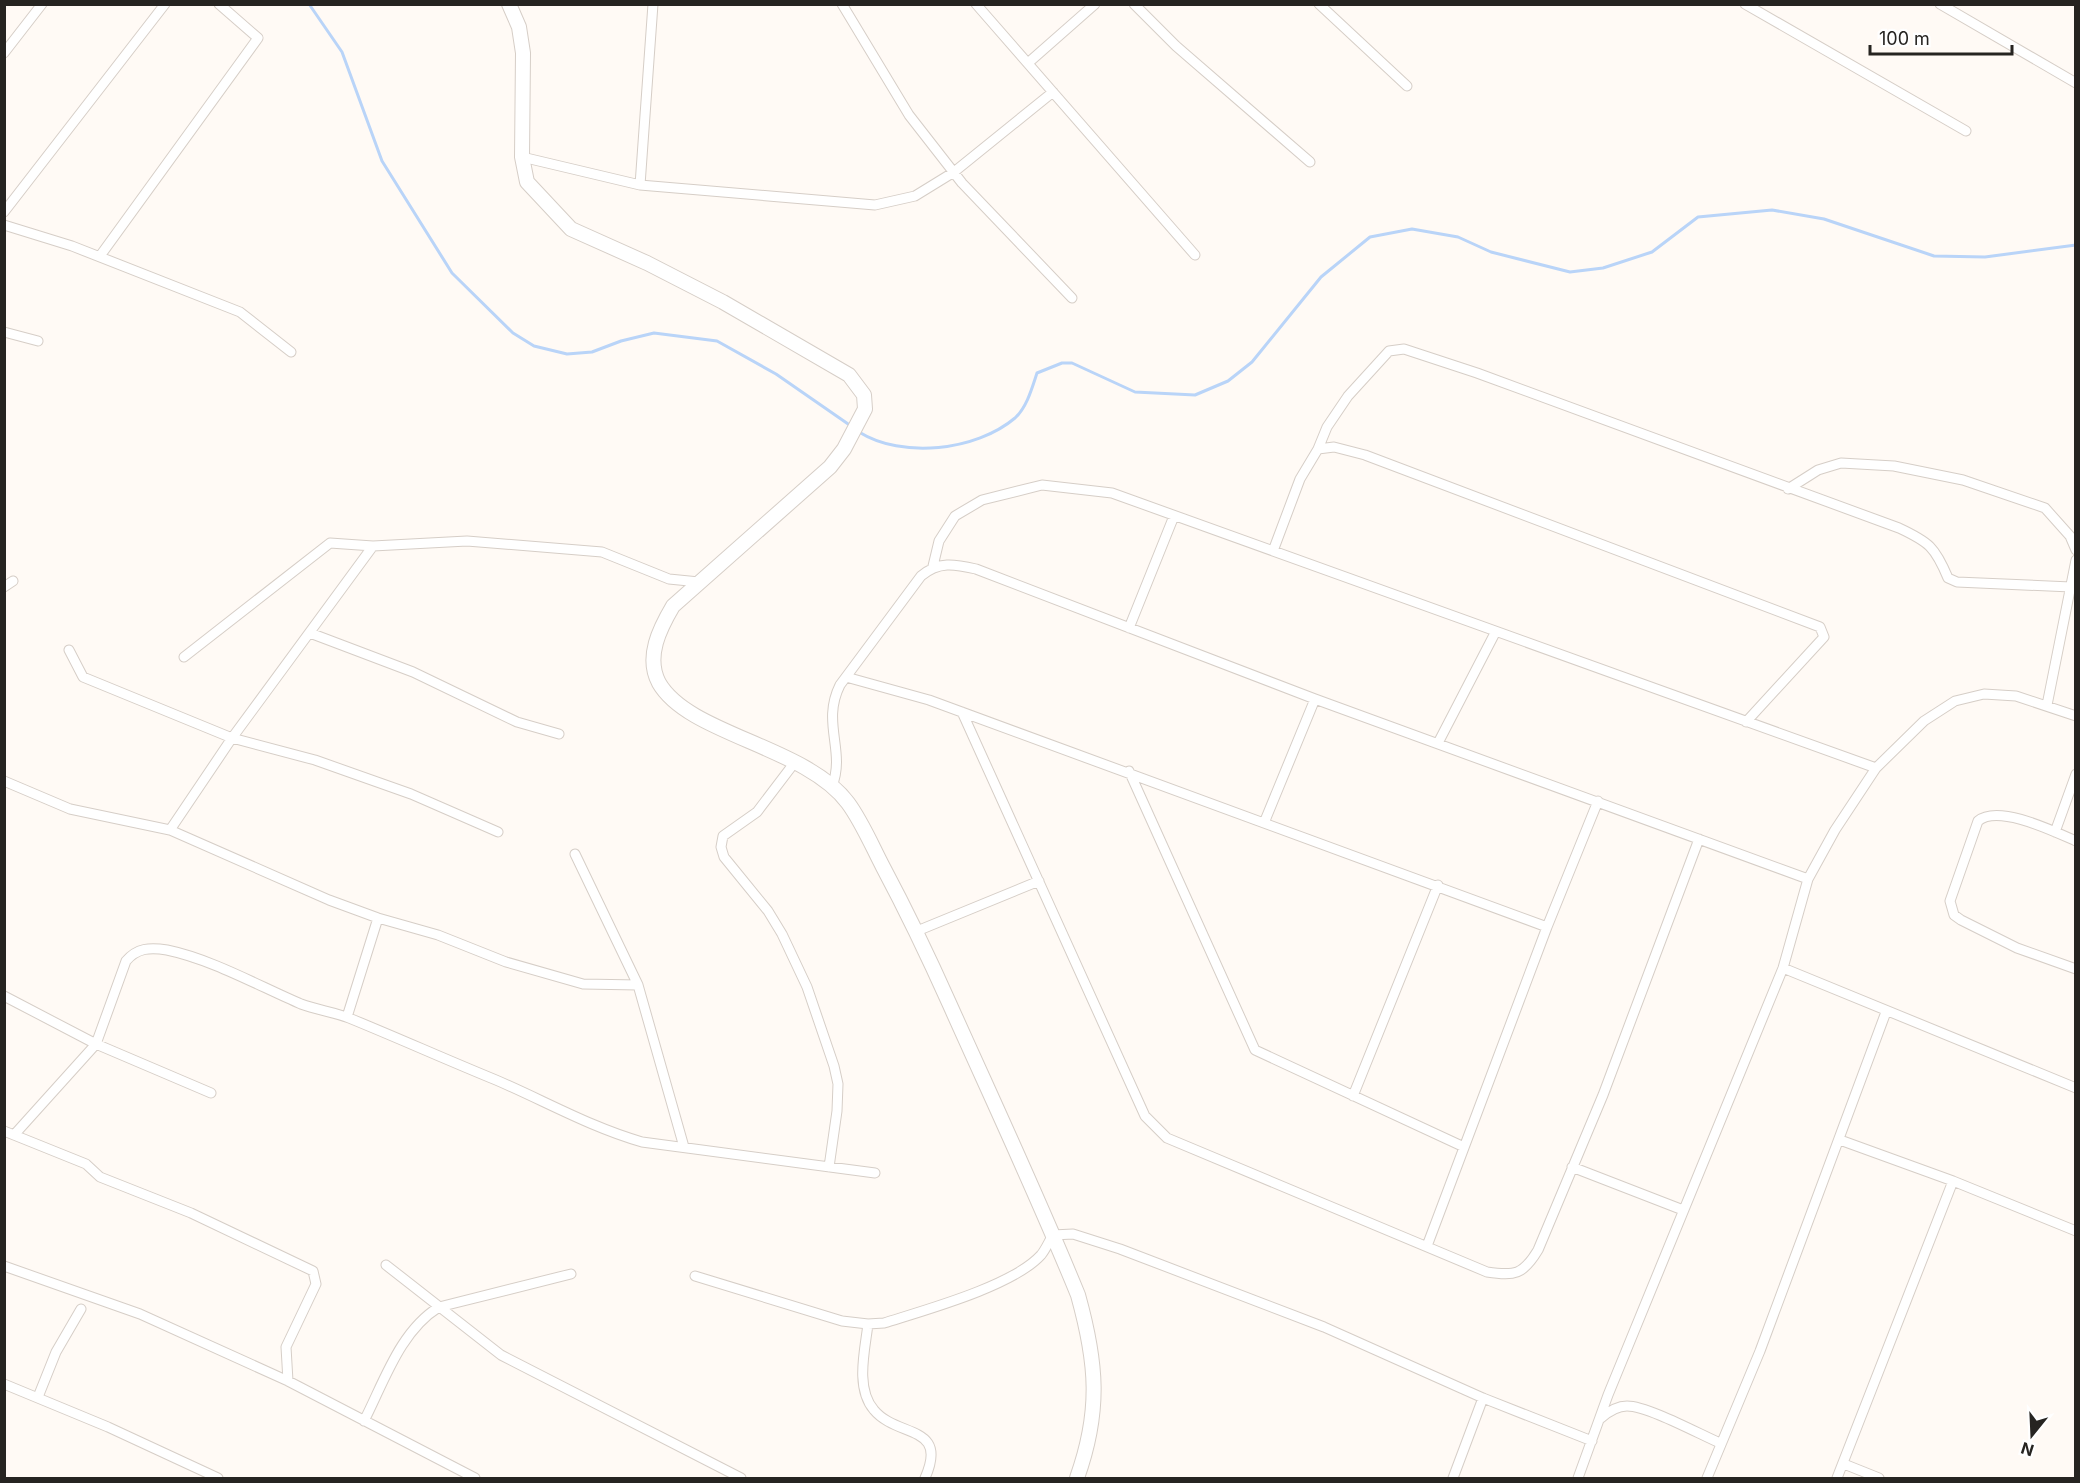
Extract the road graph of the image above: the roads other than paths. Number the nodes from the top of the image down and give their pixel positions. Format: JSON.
{"nodes":[{"id":1,"x":42,"y":4,"type":"edge"},
{"id":2,"x":165,"y":4,"type":"edge"},
{"id":3,"x":219,"y":4,"type":"edge"},
{"id":4,"x":509,"y":4,"type":"edge"},
{"id":5,"x":653,"y":4,"type":"edge"},
{"id":6,"x":843,"y":4,"type":"edge"},
{"id":7,"x":976,"y":4,"type":"edge"},
{"id":8,"x":1095,"y":4,"type":"edge"},
{"id":9,"x":1134,"y":4,"type":"edge"},
{"id":10,"x":1319,"y":4,"type":"edge"},
{"id":11,"x":1745,"y":4,"type":"edge"},
{"id":12,"x":1940,"y":4,"type":"edge"},
{"id":13,"x":4,"y":53,"type":"edge"},
{"id":14,"x":1028,"y":63,"type":"junction"},
{"id":15,"x":2076,"y":83,"type":"edge"},
{"id":16,"x":1407,"y":86,"type":"dead end"},
{"id":17,"x":1053,"y":92,"type":"junction"},
{"id":18,"x":1966,"y":131,"type":"dead end"},
{"id":19,"x":522,"y":157,"type":"junction"},
{"id":20,"x":1310,"y":162,"type":"dead end"},
{"id":21,"x":954,"y":172,"type":"junction"},
{"id":22,"x":640,"y":185,"type":"junction"},
{"id":23,"x":4,"y":212,"type":"edge"},
{"id":24,"x":4,"y":225,"type":"edge"},
{"id":25,"x":1195,"y":255,"type":"dead end"},
{"id":26,"x":100,"y":256,"type":"junction"},
{"id":27,"x":1072,"y":298,"type":"dead end"},
{"id":28,"x":4,"y":332,"type":"edge"},
{"id":29,"x":38,"y":341,"type":"dead end"},
{"id":30,"x":291,"y":352,"type":"dead end"},
{"id":31,"x":1318,"y":449,"type":"junction"},
{"id":32,"x":1788,"y":489,"type":"junction"},
{"id":33,"x":1174,"y":516,"type":"junction"},
{"id":34,"x":373,"y":546,"type":"junction"},
{"id":35,"x":2076,"y":550,"type":"edge"},
{"id":36,"x":1273,"y":551,"type":"junction"},
{"id":37,"x":2076,"y":560,"type":"edge"},
{"id":38,"x":933,"y":566,"type":"junction"},
{"id":39,"x":13,"y":581,"type":"dead end"},
{"id":40,"x":699,"y":582,"type":"junction"},
{"id":41,"x":4,"y":587,"type":"edge"},
{"id":42,"x":2072,"y":587,"type":"junction"},
{"id":43,"x":1129,"y":628,"type":"junction"},
{"id":44,"x":310,"y":633,"type":"junction"},
{"id":45,"x":1495,"y":633,"type":"junction"},
{"id":46,"x":69,"y":650,"type":"dead end"},
{"id":47,"x":184,"y":657,"type":"dead end"},
{"id":48,"x":846,"y":677,"type":"junction"},
{"id":49,"x":1315,"y":699,"type":"junction"},
{"id":50,"x":2047,"y":705,"type":"junction"},
{"id":51,"x":962,"y":712,"type":"junction"},
{"id":52,"x":2076,"y":716,"type":"edge"},
{"id":53,"x":1746,"y":722,"type":"junction"},
{"id":54,"x":559,"y":734,"type":"dead end"},
{"id":55,"x":232,"y":738,"type":"junction"},
{"id":56,"x":1438,"y":743,"type":"junction"},
{"id":57,"x":795,"y":762,"type":"junction"},
{"id":58,"x":1876,"y":768,"type":"junction"},
{"id":59,"x":1129,"y":771,"type":"junction"},
{"id":60,"x":2076,"y":774,"type":"edge"},
{"id":61,"x":4,"y":781,"type":"edge"},
{"id":62,"x":832,"y":786,"type":"junction"},
{"id":63,"x":1598,"y":801,"type":"junction"},
{"id":64,"x":1264,"y":823,"type":"junction"},
{"id":65,"x":170,"y":830,"type":"junction"},
{"id":66,"x":498,"y":832,"type":"dead end"},
{"id":67,"x":2055,"y":832,"type":"junction"},
{"id":68,"x":1699,"y":839,"type":"junction"},
{"id":69,"x":2076,"y":841,"type":"edge"},
{"id":70,"x":574,"y":854,"type":"dead end"},
{"id":71,"x":1808,"y":879,"type":"junction"},
{"id":72,"x":1039,"y":881,"type":"junction"},
{"id":73,"x":1438,"y":885,"type":"junction"},
{"id":74,"x":378,"y":918,"type":"junction"},
{"id":75,"x":1547,"y":927,"type":"junction"},
{"id":76,"x":917,"y":931,"type":"junction"},
{"id":77,"x":1783,"y":968,"type":"junction"},
{"id":78,"x":2076,"y":969,"type":"edge"},
{"id":79,"x":638,"y":985,"type":"junction"},
{"id":80,"x":4,"y":996,"type":"edge"},
{"id":81,"x":1886,"y":1012,"type":"junction"},
{"id":82,"x":346,"y":1017,"type":"junction"},
{"id":83,"x":96,"y":1044,"type":"junction"},
{"id":84,"x":2076,"y":1088,"type":"edge"},
{"id":85,"x":211,"y":1094,"type":"dead end"},
{"id":86,"x":1353,"y":1096,"type":"junction"},
{"id":87,"x":9,"y":1133,"type":"edge"},
{"id":88,"x":1840,"y":1140,"type":"junction"},
{"id":89,"x":684,"y":1147,"type":"junction"},
{"id":90,"x":1464,"y":1147,"type":"junction"},
{"id":91,"x":829,"y":1167,"type":"junction"},
{"id":92,"x":1572,"y":1167,"type":"junction"},
{"id":93,"x":875,"y":1173,"type":"dead end"},
{"id":94,"x":1953,"y":1181,"type":"junction"},
{"id":95,"x":1683,"y":1210,"type":"junction"},
{"id":96,"x":2076,"y":1231,"type":"edge"},
{"id":97,"x":1053,"y":1235,"type":"junction"},
{"id":98,"x":1427,"y":1246,"type":"junction"},
{"id":99,"x":386,"y":1265,"type":"dead end"},
{"id":100,"x":4,"y":1266,"type":"edge"},
{"id":101,"x":571,"y":1274,"type":"dead end"},
{"id":102,"x":695,"y":1276,"type":"dead end"},
{"id":103,"x":439,"y":1308,"type":"junction"},
{"id":104,"x":81,"y":1309,"type":"dead end"},
{"id":105,"x":868,"y":1324,"type":"junction"},
{"id":106,"x":288,"y":1381,"type":"junction"},
{"id":107,"x":4,"y":1384,"type":"edge"},
{"id":108,"x":38,"y":1397,"type":"junction"},
{"id":109,"x":1483,"y":1398,"type":"junction"},
{"id":110,"x":1601,"y":1418,"type":"junction"},
{"id":111,"x":364,"y":1421,"type":"junction"},
{"id":112,"x":1592,"y":1441,"type":"junction"},
{"id":113,"x":1720,"y":1443,"type":"junction"},
{"id":114,"x":1844,"y":1464,"type":"junction"},
{"id":115,"x":218,"y":1479,"type":"edge"},
{"id":116,"x":475,"y":1479,"type":"edge"},
{"id":117,"x":741,"y":1479,"type":"edge"},
{"id":118,"x":925,"y":1479,"type":"edge"},
{"id":119,"x":1077,"y":1479,"type":"edge"},
{"id":120,"x":1453,"y":1479,"type":"edge"},
{"id":121,"x":1578,"y":1479,"type":"edge"},
{"id":122,"x":1707,"y":1479,"type":"edge"},
{"id":123,"x":1837,"y":1479,"type":"edge"},
{"id":124,"x":1879,"y":1479,"type":"edge"}],
"edges":[{"from":1,"to":13,"type":"street"},
{"from":2,"to":23,"type":"street"},
{"from":3,"to":26,"type":"street"},
{"from":4,"to":19,"type":"street"},
{"from":5,"to":22,"type":"street"},
{"from":6,"to":21,"type":"street"},
{"from":7,"to":14,"type":"street"},
{"from":8,"to":14,"type":"street"},
{"from":9,"to":20,"type":"street"},
{"from":10,"to":16,"type":"street"},
{"from":11,"to":18,"type":"street"},
{"from":12,"to":15,"type":"street"},
{"from":14,"to":17,"type":"street"},
{"from":17,"to":21,"type":"street"},
{"from":17,"to":25,"type":"street"},
{"from":19,"to":22,"type":"street"},
{"from":19,"to":40,"type":"street"},
{"from":21,"to":22,"type":"street"},
{"from":21,"to":27,"type":"street"},
{"from":24,"to":26,"type":"street"},
{"from":26,"to":30,"type":"street"},
{"from":28,"to":29,"type":"street"},
{"from":31,"to":32,"type":"street"},
{"from":31,"to":36,"type":"street"},
{"from":31,"to":53,"type":"street"},
{"from":32,"to":35,"type":"street"},
{"from":32,"to":42,"type":"street"},
{"from":33,"to":36,"type":"street"},
{"from":33,"to":38,"type":"street"},
{"from":33,"to":43,"type":"street"},
{"from":34,"to":40,"type":"street"},
{"from":34,"to":44,"type":"street"},
{"from":34,"to":47,"type":"street"},
{"from":36,"to":45,"type":"street"},
{"from":37,"to":42,"type":"street"},
{"from":38,"to":43,"type":"street"},
{"from":38,"to":48,"type":"street"},
{"from":39,"to":41,"type":"street"},
{"from":40,"to":57,"type":"street"},
{"from":42,"to":50,"type":"street"},
{"from":43,"to":49,"type":"street"},
{"from":44,"to":54,"type":"street"},
{"from":44,"to":55,"type":"street"},
{"from":45,"to":53,"type":"street"},
{"from":45,"to":56,"type":"street"},
{"from":46,"to":55,"type":"street"},
{"from":48,"to":51,"type":"street"},
{"from":48,"to":62,"type":"street"},
{"from":49,"to":56,"type":"street"},
{"from":49,"to":64,"type":"street"},
{"from":50,"to":52,"type":"street"},
{"from":50,"to":58,"type":"street"},
{"from":51,"to":59,"type":"street"},
{"from":51,"to":72,"type":"street"},
{"from":53,"to":58,"type":"street"},
{"from":55,"to":65,"type":"street"},
{"from":55,"to":66,"type":"street"},
{"from":56,"to":63,"type":"street"},
{"from":57,"to":62,"type":"street"},
{"from":57,"to":91,"type":"street"},
{"from":58,"to":71,"type":"street"},
{"from":59,"to":64,"type":"street"},
{"from":59,"to":86,"type":"street"},
{"from":60,"to":67,"type":"street"},
{"from":61,"to":65,"type":"street"},
{"from":62,"to":76,"type":"street"},
{"from":63,"to":68,"type":"street"},
{"from":63,"to":75,"type":"street"},
{"from":64,"to":73,"type":"street"},
{"from":65,"to":74,"type":"street"},
{"from":67,"to":69,"type":"street"},
{"from":67,"to":78,"type":"street"},
{"from":68,"to":71,"type":"street"},
{"from":68,"to":92,"type":"street"},
{"from":70,"to":79,"type":"street"},
{"from":71,"to":77,"type":"street"},
{"from":72,"to":76,"type":"street"},
{"from":72,"to":98,"type":"street"},
{"from":73,"to":75,"type":"street"},
{"from":73,"to":86,"type":"street"},
{"from":74,"to":79,"type":"street"},
{"from":74,"to":82,"type":"street"},
{"from":75,"to":90,"type":"street"},
{"from":76,"to":97,"type":"street"},
{"from":77,"to":81,"type":"street"},
{"from":77,"to":95,"type":"street"},
{"from":79,"to":89,"type":"street"},
{"from":80,"to":83,"type":"street"},
{"from":81,"to":84,"type":"street"},
{"from":81,"to":88,"type":"street"},
{"from":82,"to":83,"type":"street"},
{"from":82,"to":89,"type":"street"},
{"from":83,"to":85,"type":"street"},
{"from":83,"to":87,"type":"street"},
{"from":86,"to":90,"type":"street"},
{"from":87,"to":106,"type":"street"},
{"from":88,"to":94,"type":"street"},
{"from":88,"to":113,"type":"street"},
{"from":89,"to":91,"type":"street"},
{"from":90,"to":98,"type":"street"},
{"from":91,"to":93,"type":"street"},
{"from":92,"to":95,"type":"street"},
{"from":92,"to":98,"type":"street"},
{"from":94,"to":96,"type":"street"},
{"from":94,"to":114,"type":"street"},
{"from":95,"to":110,"type":"street"},
{"from":97,"to":105,"type":"street"},
{"from":97,"to":109,"type":"street"},
{"from":97,"to":119,"type":"street"},
{"from":99,"to":103,"type":"street"},
{"from":100,"to":106,"type":"street"},
{"from":101,"to":103,"type":"street"},
{"from":102,"to":105,"type":"street"},
{"from":103,"to":111,"type":"street"},
{"from":103,"to":117,"type":"street"},
{"from":104,"to":108,"type":"street"},
{"from":105,"to":118,"type":"street"},
{"from":106,"to":111,"type":"street"},
{"from":107,"to":108,"type":"street"},
{"from":108,"to":115,"type":"street"},
{"from":109,"to":112,"type":"street"},
{"from":109,"to":120,"type":"street"},
{"from":110,"to":112,"type":"street"},
{"from":110,"to":113,"type":"street"},
{"from":111,"to":116,"type":"street"},
{"from":112,"to":121,"type":"street"},
{"from":113,"to":122,"type":"street"},
{"from":114,"to":123,"type":"street"},
{"from":114,"to":124,"type":"street"}]}
